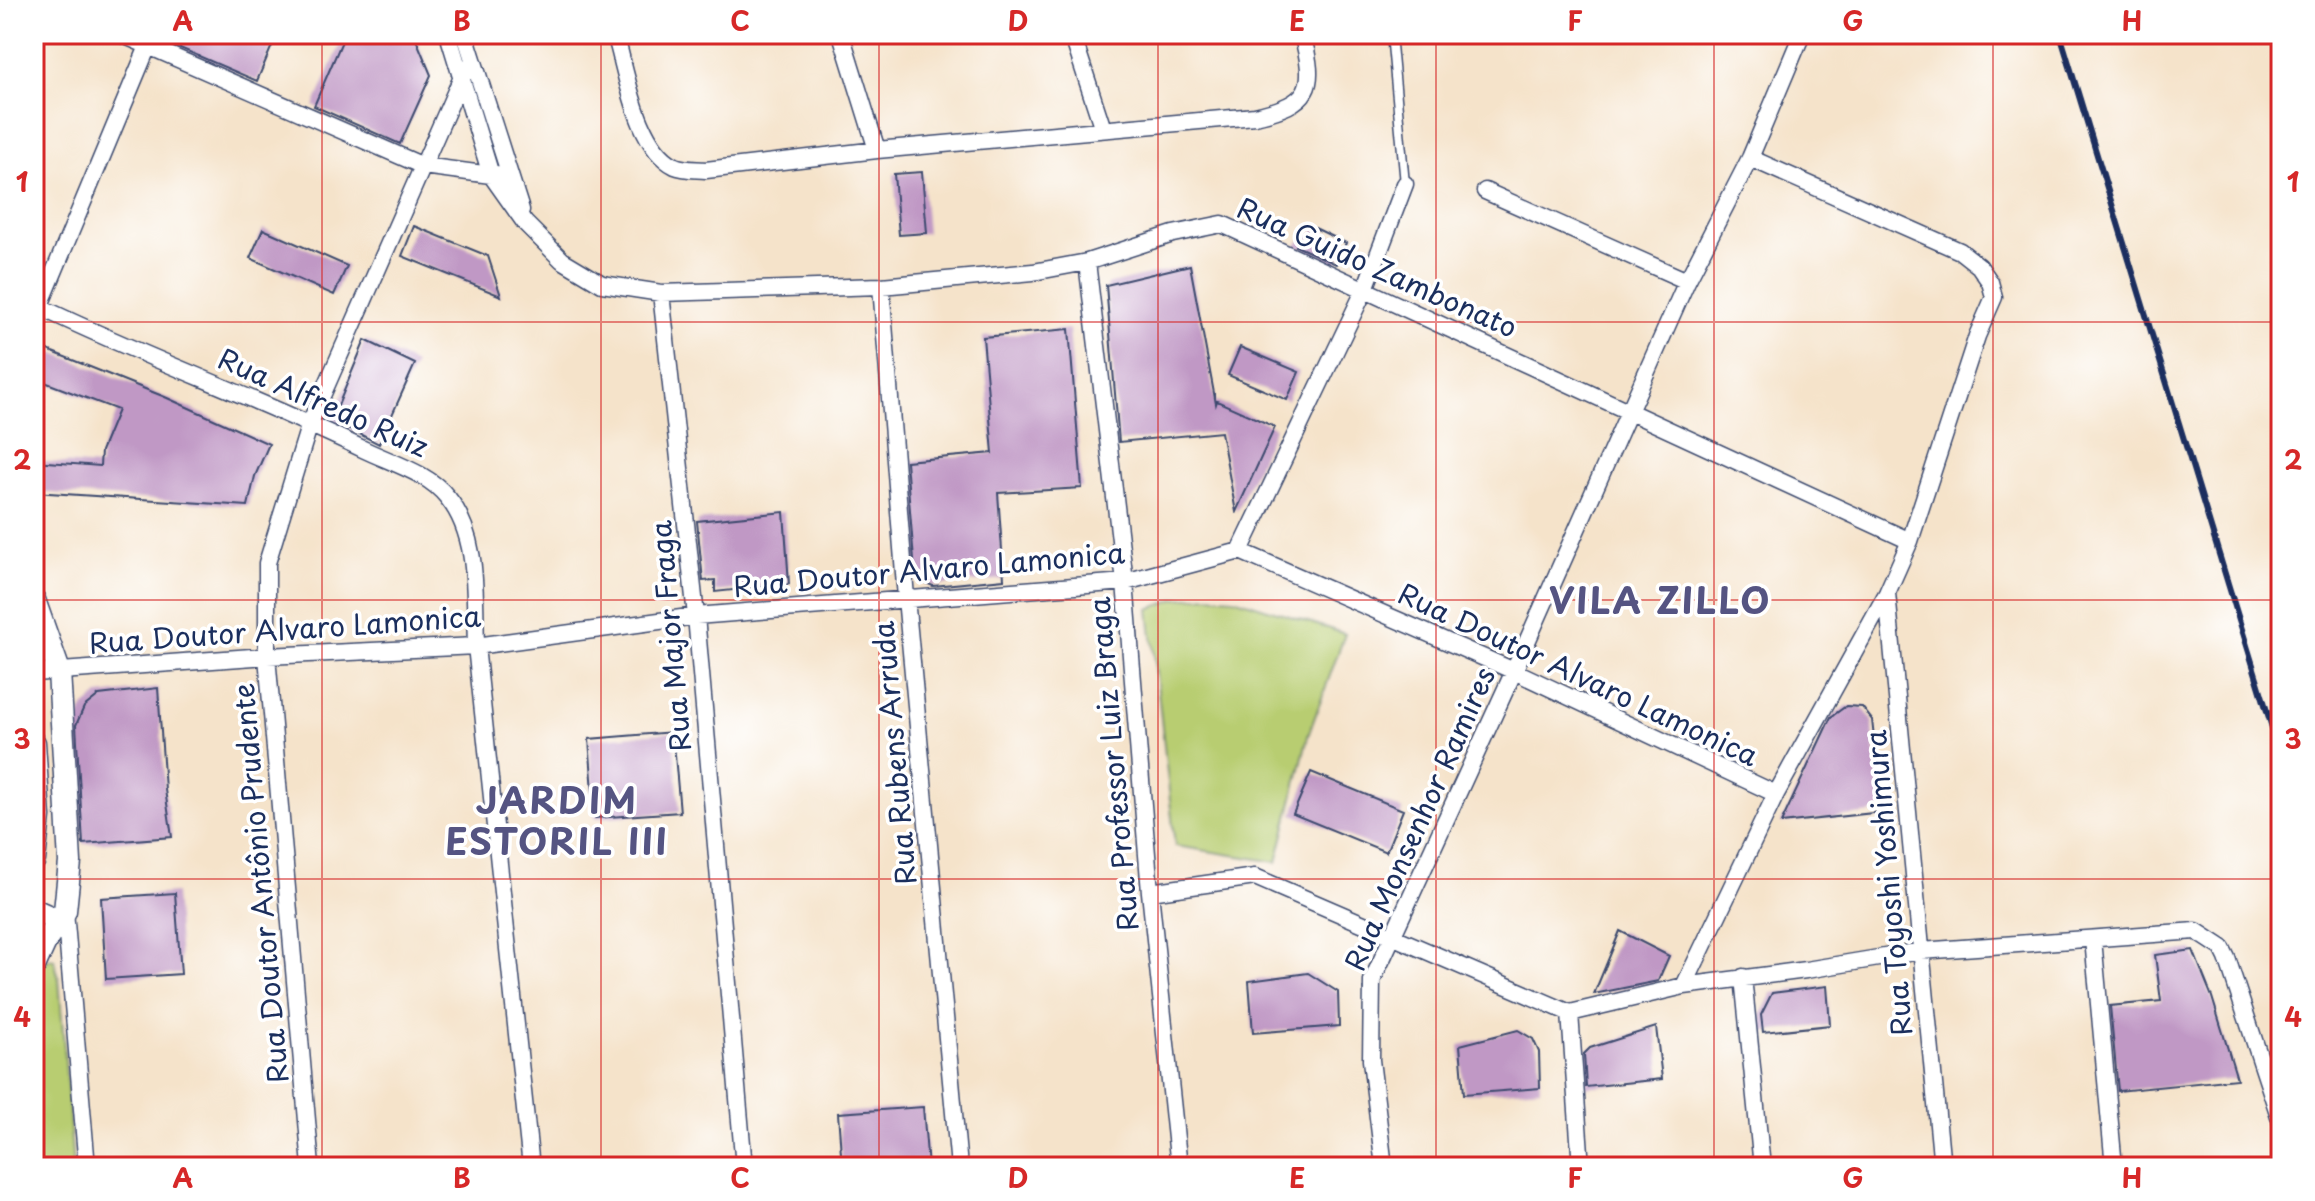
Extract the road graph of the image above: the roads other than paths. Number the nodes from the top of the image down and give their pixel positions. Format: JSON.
{"nodes":[{"id":1,"x":121,"y":34,"type":"edge"},
{"id":2,"x":448,"y":34,"type":"edge"},
{"id":3,"x":465,"y":34,"type":"edge"},
{"id":4,"x":615,"y":34,"type":"edge"},
{"id":5,"x":841,"y":34,"type":"edge"},
{"id":6,"x":1072,"y":34,"type":"edge"},
{"id":7,"x":1302,"y":34,"type":"edge"},
{"id":8,"x":1391,"y":34,"type":"edge"},
{"id":9,"x":1802,"y":34,"type":"edge"},
{"id":10,"x":150,"y":40,"type":"edge"},
{"id":11,"x":473,"y":61,"type":"junction"},
{"id":12,"x":462,"y":77,"type":"junction"},
{"id":13,"x":1103,"y":129,"type":"junction"},
{"id":14,"x":877,"y":150,"type":"junction"},
{"id":15,"x":1750,"y":158,"type":"junction"},
{"id":16,"x":423,"y":166,"type":"junction"},
{"id":17,"x":509,"y":173,"type":"junction"},
{"id":18,"x":491,"y":175,"type":"junction"},
{"id":19,"x":1405,"y":184,"type":"joint"},
{"id":20,"x":1485,"y":191,"type":"dead end"},
{"id":21,"x":525,"y":223,"type":"junction"},
{"id":22,"x":1087,"y":262,"type":"junction"},
{"id":23,"x":1687,"y":281,"type":"junction"},
{"id":24,"x":881,"y":286,"type":"junction"},
{"id":25,"x":1365,"y":289,"type":"junction"},
{"id":26,"x":661,"y":293,"type":"junction"},
{"id":27,"x":36,"y":311,"type":"edge"},
{"id":28,"x":1628,"y":410,"type":"junction"},
{"id":29,"x":310,"y":423,"type":"junction"},
{"id":30,"x":1910,"y":541,"type":"junction"},
{"id":31,"x":1240,"y":551,"type":"junction"},
{"id":32,"x":1125,"y":582,"type":"junction"},
{"id":33,"x":1887,"y":593,"type":"junction"},
{"id":34,"x":906,"y":598,"type":"junction"},
{"id":35,"x":34,"y":600,"type":"edge"},
{"id":36,"x":696,"y":616,"type":"junction"},
{"id":37,"x":476,"y":646,"type":"junction"},
{"id":38,"x":267,"y":656,"type":"junction"},
{"id":39,"x":59,"y":671,"type":"junction"},
{"id":40,"x":1514,"y":671,"type":"junction"},
{"id":41,"x":34,"y":673,"type":"edge"},
{"id":42,"x":34,"y":743,"type":"edge"},
{"id":43,"x":1776,"y":794,"type":"junction"},
{"id":44,"x":34,"y":860,"type":"edge"},
{"id":45,"x":1150,"y":892,"type":"junction"},
{"id":46,"x":34,"y":910,"type":"edge"},
{"id":47,"x":62,"y":916,"type":"junction"},
{"id":48,"x":1394,"y":935,"type":"junction"},
{"id":49,"x":2093,"y":939,"type":"junction"},
{"id":50,"x":1921,"y":951,"type":"junction"},
{"id":51,"x":34,"y":966,"type":"edge"},
{"id":52,"x":1743,"y":977,"type":"junction"},
{"id":53,"x":1684,"y":986,"type":"junction"},
{"id":54,"x":1570,"y":1013,"type":"junction"},
{"id":55,"x":2281,"y":1122,"type":"edge"},
{"id":56,"x":87,"y":1167,"type":"edge"},
{"id":57,"x":311,"y":1167,"type":"edge"},
{"id":58,"x":531,"y":1167,"type":"edge"},
{"id":59,"x":744,"y":1167,"type":"edge"},
{"id":60,"x":959,"y":1167,"type":"edge"},
{"id":61,"x":1179,"y":1167,"type":"edge"},
{"id":62,"x":1384,"y":1167,"type":"edge"},
{"id":63,"x":1581,"y":1167,"type":"edge"},
{"id":64,"x":1762,"y":1167,"type":"edge"},
{"id":65,"x":1942,"y":1167,"type":"edge"},
{"id":66,"x":2114,"y":1167,"type":"edge"}],
"edges":[{"from":1,"to":10,"type":"street"},
{"from":2,"to":12,"type":"street","name":"Rua Guido Zambonato"},
{"from":3,"to":11,"type":"street","name":"Rua Guido Zambonato"},
{"from":4,"to":14,"type":"street"},
{"from":5,"to":14,"type":"street"},
{"from":6,"to":13,"type":"street"},
{"from":7,"to":13,"type":"street"},
{"from":8,"to":19,"type":"lane"},
{"from":9,"to":15,"type":"street","name":"Rua Monsenhor Ramires"},
{"from":10,"to":16,"type":"street"},
{"from":10,"to":27,"type":"street"},
{"from":11,"to":12,"type":"street","name":"Rua Doutor Antônio Prudente"},
{"from":11,"to":17,"type":"street","name":"Rua Guido Zambonato"},
{"from":12,"to":16,"type":"street","name":"Rua Doutor Antônio Prudente"},
{"from":12,"to":18,"type":"street","name":"Rua Guido Zambonato"},
{"from":13,"to":14,"type":"street"},
{"from":15,"to":23,"type":"street","name":"Rua Monsenhor Ramires"},
{"from":15,"to":30,"type":"street"},
{"from":16,"to":18,"type":"street"},
{"from":16,"to":29,"type":"street","name":"Rua Doutor Antônio Prudente"},
{"from":17,"to":18,"type":"street"},
{"from":17,"to":21,"type":"street","name":"Rua Guido Zambonato"},
{"from":18,"to":21,"type":"street","name":"Rua Guido Zambonato"},
{"from":19,"to":25,"type":"street"},
{"from":20,"to":23,"type":"street"},
{"from":21,"to":26,"type":"street","name":"Rua Guido Zambonato"},
{"from":22,"to":24,"type":"street","name":"Rua Guido Zambonato"},
{"from":22,"to":25,"type":"street","name":"Rua Guido Zambonato"},
{"from":22,"to":32,"type":"street","name":"Rua Professor Luiz Braga"},
{"from":23,"to":28,"type":"street","name":"Rua Monsenhor Ramires"},
{"from":24,"to":26,"type":"street","name":"Rua Guido Zambonato"},
{"from":24,"to":34,"type":"street","name":"Rua Rubens Arruda"},
{"from":25,"to":28,"type":"street","name":"Rua Guido Zambonato"},
{"from":25,"to":31,"type":"street"},
{"from":26,"to":36,"type":"street","name":"Rua Major Fraga"},
{"from":27,"to":29,"type":"street","name":"Rua Alfredo Ruiz"},
{"from":28,"to":30,"type":"street","name":"Rua Guido Zambonato"},
{"from":28,"to":40,"type":"street","name":"Rua Monsenhor Ramires"},
{"from":29,"to":37,"type":"street","name":"Rua Alfredo Ruiz"},
{"from":29,"to":38,"type":"street","name":"Rua Doutor Antônio Prudente"},
{"from":30,"to":33,"type":"street"},
{"from":31,"to":32,"type":"street","name":"Rua Doutor Alvaro Lamonica"},
{"from":31,"to":40,"type":"street","name":"Rua Doutor Alvaro Lamonica"},
{"from":32,"to":34,"type":"street","name":"Rua Doutor Alvaro Lamonica"},
{"from":32,"to":45,"type":"street","name":"Rua Professor Luiz Braga"},
{"from":33,"to":43,"type":"street"},
{"from":33,"to":50,"type":"street","name":"Rua Toyoshi Yoshimura"},
{"from":34,"to":36,"type":"street","name":"Rua Doutor Alvaro Lamonica"},
{"from":34,"to":60,"type":"street","name":"Rua Rubens Arruda"},
{"from":35,"to":39,"type":"street"},
{"from":36,"to":37,"type":"street","name":"Rua Doutor Alvaro Lamonica"},
{"from":36,"to":59,"type":"street","name":"Rua Major Fraga"},
{"from":37,"to":38,"type":"street","name":"Rua Doutor Alvaro Lamonica"},
{"from":37,"to":58,"type":"street","name":"Rua Alfredo Ruiz"},
{"from":38,"to":39,"type":"street","name":"Rua Doutor Alvaro Lamonica"},
{"from":38,"to":57,"type":"street","name":"Rua Doutor Antônio Prudente"},
{"from":39,"to":41,"type":"street","name":"Rua Doutor Alvaro Lamonica"},
{"from":39,"to":47,"type":"street"},
{"from":40,"to":43,"type":"street","name":"Rua Doutor Alvaro Lamonica"},
{"from":40,"to":48,"type":"street","name":"Rua Monsenhor Ramires"},
{"from":42,"to":44,"type":"street"},
{"from":43,"to":53,"type":"street"},
{"from":45,"to":48,"type":"street"},
{"from":45,"to":61,"type":"street","name":"Rua Professor Luiz Braga"},
{"from":46,"to":47,"type":"street"},
{"from":47,"to":51,"type":"street"},
{"from":47,"to":56,"type":"street"},
{"from":48,"to":54,"type":"street"},
{"from":48,"to":62,"type":"street","name":"Rua Monsenhor Ramires"},
{"from":49,"to":50,"type":"street"},
{"from":49,"to":55,"type":"street"},
{"from":49,"to":66,"type":"street"},
{"from":50,"to":52,"type":"street"},
{"from":50,"to":65,"type":"street","name":"Rua Toyoshi Yoshimura"},
{"from":52,"to":53,"type":"street"},
{"from":52,"to":64,"type":"street"},
{"from":53,"to":54,"type":"street"},
{"from":54,"to":63,"type":"street"}]}
